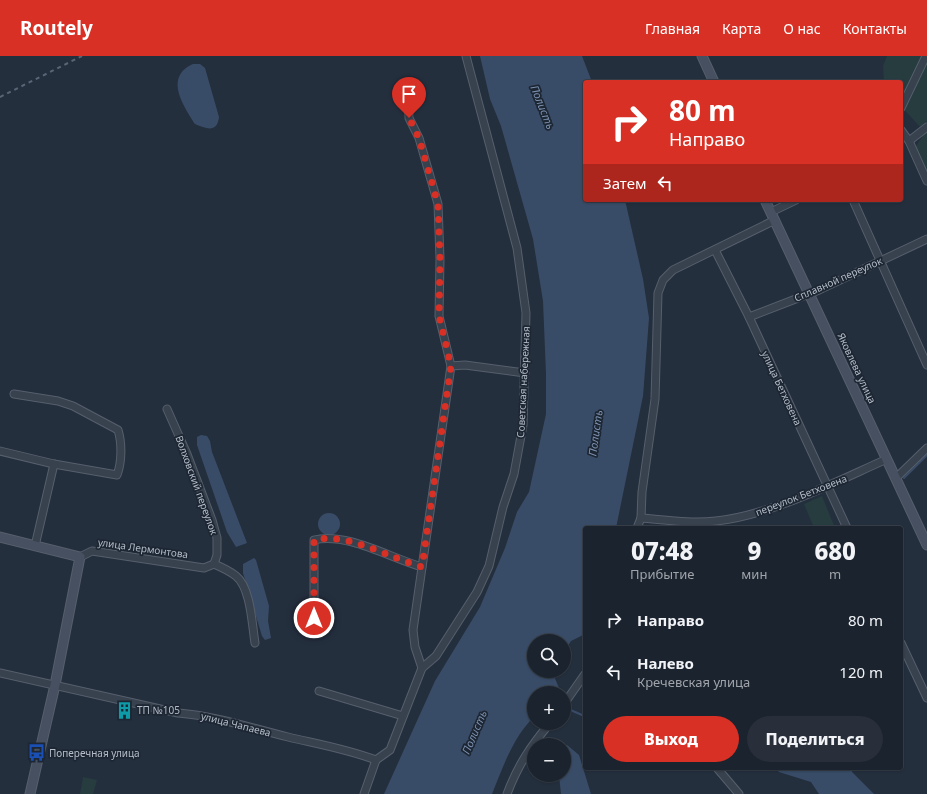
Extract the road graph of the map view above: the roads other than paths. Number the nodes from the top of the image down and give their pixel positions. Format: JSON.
{"nodes":[{"id":1,"x":466,"y":56,"type":"edge"},
{"id":2,"x":702,"y":56,"type":"edge"},
{"id":3,"x":926,"y":56,"type":"edge"},
{"id":4,"x":713,"y":80,"type":"edge"},
{"id":5,"x":408,"y":97,"type":"dead end"},
{"id":6,"x":903,"y":104,"type":"edge"},
{"id":7,"x":927,"y":127,"type":"edge"},
{"id":8,"x":903,"y":133,"type":"edge"},
{"id":9,"x":909,"y":141,"type":"junction"},
{"id":10,"x":927,"y":181,"type":"edge"},
{"id":11,"x":766,"y":202,"type":"edge"},
{"id":12,"x":792,"y":202,"type":"edge"},
{"id":13,"x":854,"y":202,"type":"edge"},
{"id":14,"x":771,"y":212,"type":"junction"},
{"id":15,"x":775,"y":220,"type":"junction"},
{"id":16,"x":927,"y":239,"type":"edge"},
{"id":17,"x":715,"y":250,"type":"junction"},
{"id":18,"x":880,"y":261,"type":"junction"},
{"id":19,"x":810,"y":293,"type":"junction"},
{"id":20,"x":749,"y":317,"type":"junction"},
{"id":21,"x":927,"y":365,"type":"edge"},
{"id":22,"x":451,"y":366,"type":"junction"},
{"id":23,"x":525,"y":373,"type":"junction"},
{"id":24,"x":14,"y":394,"type":"dead end"},
{"id":25,"x":167,"y":409,"type":"dead end"},
{"id":26,"x":927,"y":448,"type":"edge"},
{"id":27,"x":0,"y":451,"type":"edge"},
{"id":28,"x":887,"y":459,"type":"junction"},
{"id":29,"x":54,"y":464,"type":"junction"},
{"id":30,"x":896,"y":478,"type":"junction"},
{"id":31,"x":827,"y":486,"type":"junction"},
{"id":32,"x":640,"y":518,"type":"junction"},
{"id":33,"x":638,"y":526,"type":"edge"},
{"id":34,"x":846,"y":526,"type":"edge"},
{"id":35,"x":0,"y":537,"type":"edge"},
{"id":36,"x":927,"y":545,"type":"edge"},
{"id":37,"x":35,"y":546,"type":"junction"},
{"id":38,"x":80,"y":557,"type":"junction"},
{"id":39,"x":214,"y":564,"type":"junction"},
{"id":40,"x":422,"y":567,"type":"junction"},
{"id":41,"x":314,"y":618,"type":"dead end"},
{"id":42,"x":255,"y":643,"type":"dead end"},
{"id":43,"x":903,"y":647,"type":"edge"},
{"id":44,"x":422,"y":668,"type":"junction"},
{"id":45,"x":0,"y":673,"type":"edge"},
{"id":46,"x":583,"y":677,"type":"edge"},
{"id":47,"x":55,"y":685,"type":"junction"},
{"id":48,"x":319,"y":691,"type":"dead end"},
{"id":49,"x":571,"y":694,"type":"edge"},
{"id":50,"x":927,"y":698,"type":"edge"},
{"id":51,"x":403,"y":716,"type":"junction"},
{"id":52,"x":544,"y":730,"type":"edge"},
{"id":53,"x":376,"y":760,"type":"junction"},
{"id":54,"x":718,"y":770,"type":"edge"},
{"id":55,"x":30,"y":794,"type":"edge"},
{"id":56,"x":364,"y":794,"type":"edge"},
{"id":57,"x":507,"y":794,"type":"edge"},
{"id":58,"x":739,"y":794,"type":"edge"}],
"edges":[{"from":1,"to":23,"type":"street","name":"Советская набережная"},
{"from":2,"to":4,"type":"street"},
{"from":3,"to":6,"type":"street"},
{"from":5,"to":22,"type":"street"},
{"from":7,"to":9,"type":"street"},
{"from":8,"to":9,"type":"street"},
{"from":9,"to":10,"type":"street"},
{"from":11,"to":14,"type":"street","name":"Яковлева улица"},
{"from":12,"to":14,"type":"street"},
{"from":13,"to":18,"type":"street"},
{"from":14,"to":15,"type":"street","name":"Яковлева улица"},
{"from":15,"to":17,"type":"street"},
{"from":15,"to":19,"type":"street","name":"Яковлева улица"},
{"from":16,"to":18,"type":"street","name":"Сплавной переулок"},
{"from":17,"to":20,"type":"street","name":"улица Бетховена"},
{"from":17,"to":32,"type":"street"},
{"from":18,"to":19,"type":"street","name":"Сплавной переулок"},
{"from":18,"to":21,"type":"street"},
{"from":19,"to":20,"type":"street","name":"Сплавной переулок"},
{"from":19,"to":28,"type":"street","name":"Яковлева улица"},
{"from":20,"to":31,"type":"street","name":"улица Бетховена"},
{"from":22,"to":23,"type":"street"},
{"from":22,"to":40,"type":"street"},
{"from":23,"to":44,"type":"street","name":"Советская набережная"},
{"from":24,"to":29,"type":"street"},
{"from":25,"to":39,"type":"street","name":"Волховский переулок"},
{"from":26,"to":30,"type":"street"},
{"from":27,"to":29,"type":"street"},
{"from":28,"to":30,"type":"street","name":"Яковлева улица"},
{"from":28,"to":31,"type":"street","name":"переулок Бетховена"},
{"from":29,"to":37,"type":"street"},
{"from":30,"to":36,"type":"street","name":"Яковлева улица"},
{"from":31,"to":32,"type":"street","name":"переулок Бетховена"},
{"from":31,"to":34,"type":"street","name":"улица Бетховена"},
{"from":32,"to":33,"type":"street"},
{"from":35,"to":37,"type":"street","name":"улица Лермонтова"},
{"from":37,"to":38,"type":"street","name":"улица Лермонтова"},
{"from":38,"to":39,"type":"street","name":"улица Лермонтова"},
{"from":38,"to":47,"type":"street"},
{"from":39,"to":42,"type":"street"},
{"from":40,"to":41,"type":"street"},
{"from":40,"to":44,"type":"street"},
{"from":43,"to":50,"type":"street"},
{"from":44,"to":51,"type":"street","name":"Советская набережная"},
{"from":45,"to":47,"type":"street","name":"улица Чапаева"},
{"from":46,"to":49,"type":"street"},
{"from":47,"to":53,"type":"street","name":"улица Чапаева"},
{"from":47,"to":55,"type":"street"},
{"from":48,"to":51,"type":"street"},
{"from":51,"to":53,"type":"street","name":"Советская набережная"},
{"from":52,"to":57,"type":"street"},
{"from":53,"to":56,"type":"street"},
{"from":54,"to":58,"type":"street"}]}
